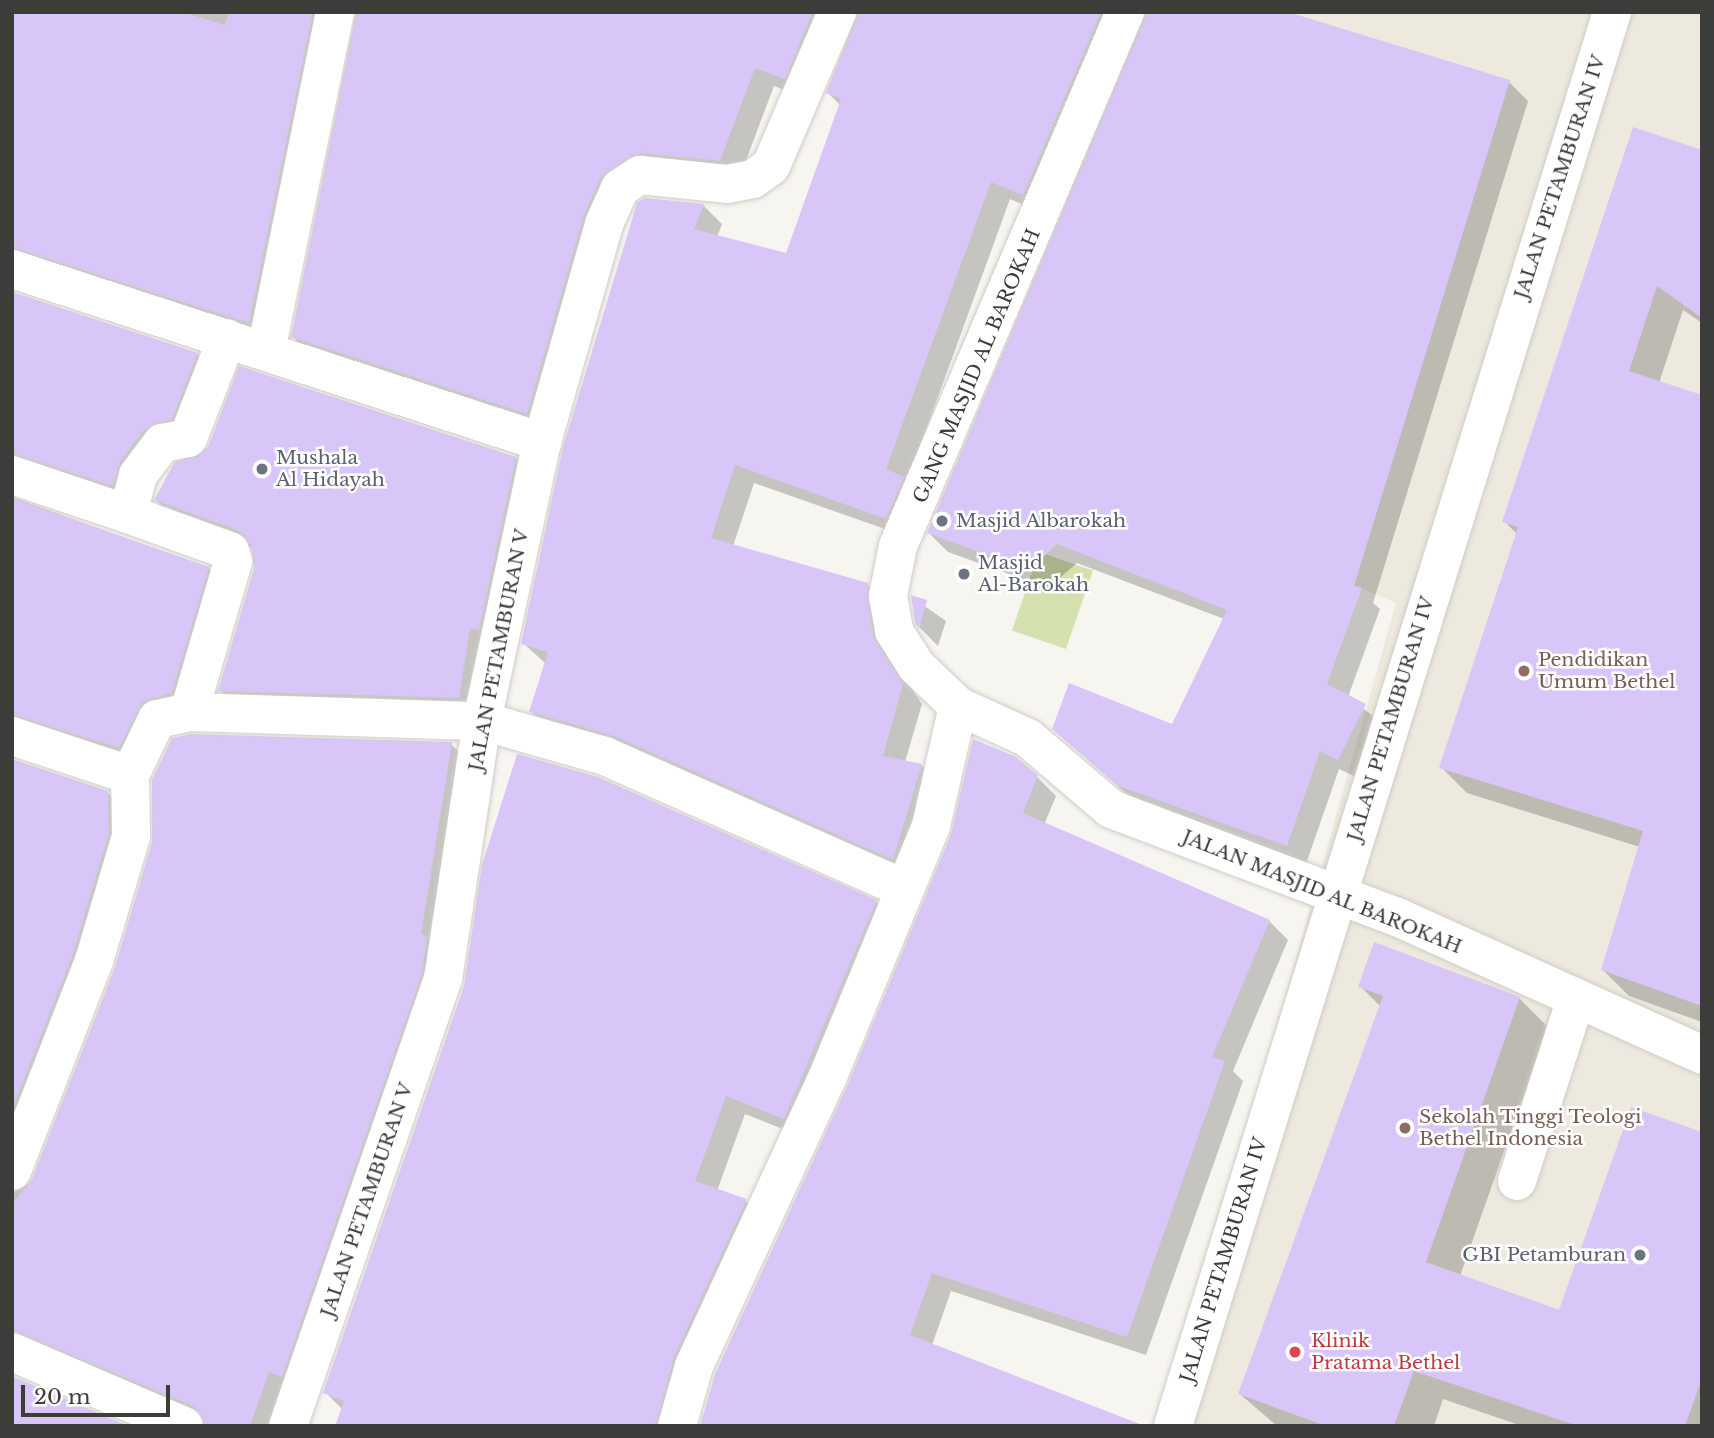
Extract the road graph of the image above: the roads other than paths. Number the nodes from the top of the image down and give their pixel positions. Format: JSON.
{"nodes":[{"id":1,"x":335,"y":12,"type":"edge"},
{"id":2,"x":837,"y":12,"type":"edge"},
{"id":3,"x":1125,"y":12,"type":"edge"},
{"id":4,"x":1612,"y":12,"type":"edge"},
{"id":5,"x":12,"y":269,"type":"edge"},
{"id":6,"x":227,"y":338,"type":"junction"},
{"id":7,"x":266,"y":351,"type":"junction"},
{"id":8,"x":542,"y":442,"type":"junction"},
{"id":9,"x":12,"y":475,"type":"edge"},
{"id":10,"x":128,"y":514,"type":"junction"},
{"id":11,"x":958,"y":706,"type":"junction"},
{"id":12,"x":189,"y":712,"type":"junction"},
{"id":13,"x":482,"y":721,"type":"junction"},
{"id":14,"x":12,"y":736,"type":"edge"},
{"id":15,"x":130,"y":775,"type":"junction"},
{"id":16,"x":903,"y":888,"type":"junction"},
{"id":17,"x":1338,"y":895,"type":"junction"},
{"id":18,"x":1576,"y":998,"type":"junction"},
{"id":19,"x":1702,"y":1055,"type":"edge"},
{"id":20,"x":12,"y":1171,"type":"edge"},
{"id":21,"x":1517,"y":1181,"type":"dead end"},
{"id":22,"x":12,"y":1352,"type":"edge"},
{"id":23,"x":184,"y":1426,"type":"edge"},
{"id":24,"x":288,"y":1426,"type":"edge"},
{"id":25,"x":677,"y":1426,"type":"edge"},
{"id":26,"x":1173,"y":1426,"type":"edge"}],
"edges":[{"from":1,"to":7,"type":"street"},
{"from":2,"to":8,"type":"street","name":"JALAN PETAMBURAN V"},
{"from":3,"to":11,"type":"street","name":"GANG MASJID AL BAROKAH"},
{"from":4,"to":17,"type":"street","name":"JALAN PETAMBURAN IV"},
{"from":5,"to":6,"type":"street"},
{"from":6,"to":7,"type":"street"},
{"from":6,"to":10,"type":"street"},
{"from":7,"to":8,"type":"street"},
{"from":8,"to":13,"type":"street","name":"JALAN PETAMBURAN V"},
{"from":9,"to":10,"type":"street"},
{"from":10,"to":12,"type":"street"},
{"from":11,"to":16,"type":"street"},
{"from":11,"to":17,"type":"street","name":"JALAN MASJID AL BAROKAH"},
{"from":12,"to":13,"type":"street"},
{"from":12,"to":15,"type":"street"},
{"from":13,"to":16,"type":"street"},
{"from":13,"to":24,"type":"street","name":"JALAN PETAMBURAN V"},
{"from":14,"to":15,"type":"street"},
{"from":15,"to":20,"type":"street"},
{"from":16,"to":25,"type":"street"},
{"from":17,"to":18,"type":"street","name":"JALAN MASJID AL BAROKAH"},
{"from":17,"to":26,"type":"street","name":"JALAN PETAMBURAN IV"},
{"from":18,"to":19,"type":"street","name":"JALAN MASJID AL BAROKAH"},
{"from":18,"to":21,"type":"street"},
{"from":22,"to":23,"type":"street"}]}
